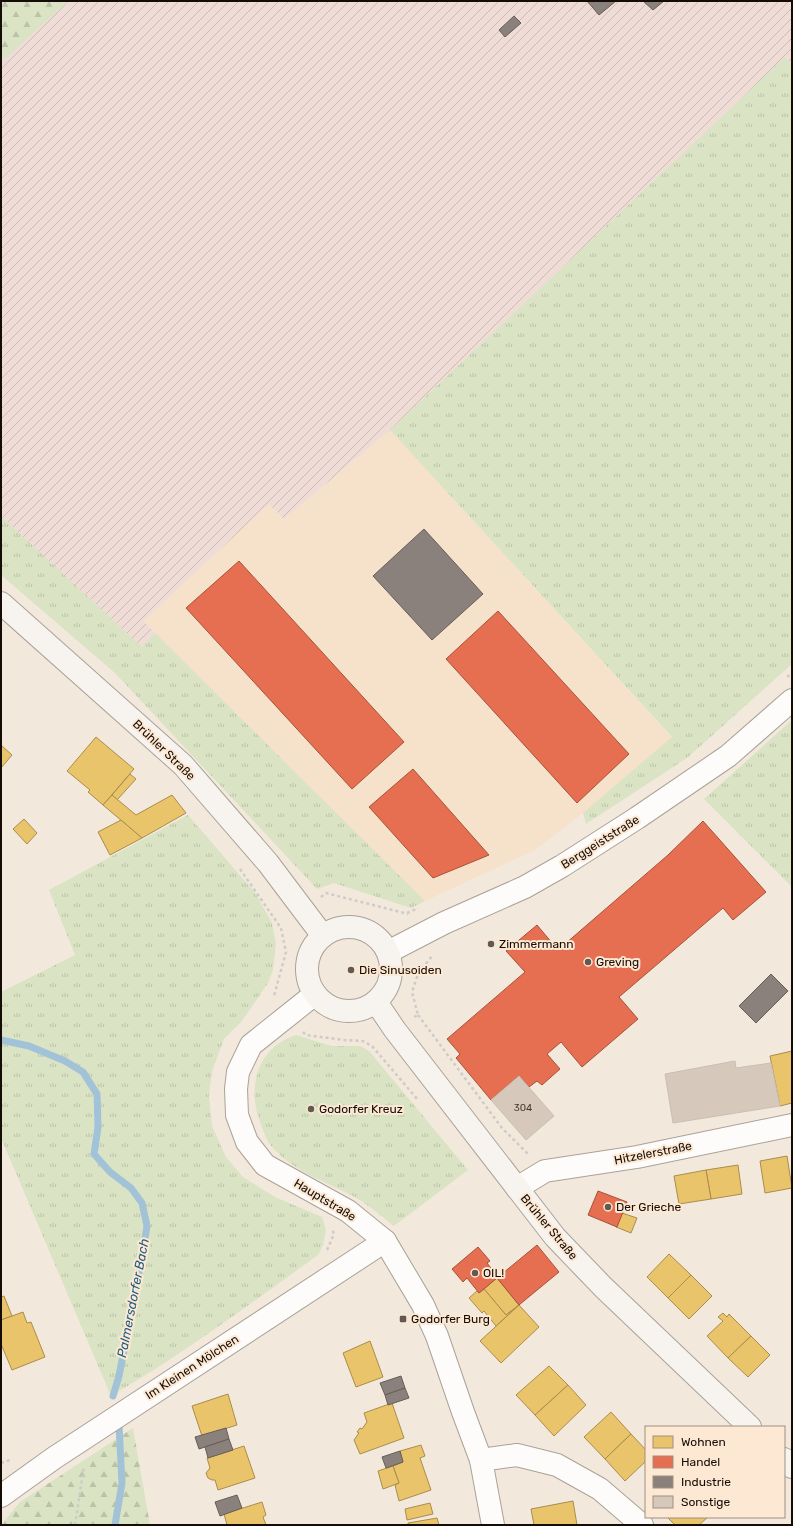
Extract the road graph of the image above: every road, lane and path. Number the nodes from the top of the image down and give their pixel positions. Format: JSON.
{"nodes":[{"id":1,"x":1,"y":603,"type":"edge"},
{"id":2,"x":792,"y":673,"type":"edge"},
{"id":3,"x":786,"y":678,"type":"dead end"},
{"id":4,"x":792,"y":700,"type":"edge"},
{"id":5,"x":237,"y":864,"type":"dead end"},
{"id":6,"x":421,"y":907,"type":"dead end"},
{"id":7,"x":407,"y":913,"type":"dead end"},
{"id":8,"x":323,"y":936,"type":"junction"},
{"id":9,"x":388,"y":952,"type":"junction"},
{"id":10,"x":315,"y":994,"type":"junction"},
{"id":11,"x":274,"y":996,"type":"junction"},
{"id":12,"x":269,"y":1001,"type":"dead end"},
{"id":13,"x":376,"y":1002,"type":"junction"},
{"id":14,"x":287,"y":1015,"type":"junction"},
{"id":15,"x":418,"y":1015,"type":"dead end"},
{"id":16,"x":421,"y":1104,"type":"dead end"},
{"id":17,"x":792,"y":1125,"type":"edge"},
{"id":18,"x":545,"y":1171,"type":"junction"},
{"id":19,"x":517,"y":1188,"type":"junction"},
{"id":20,"x":331,"y":1227,"type":"dead end"},
{"id":21,"x":385,"y":1241,"type":"junction"},
{"id":22,"x":326,"y":1254,"type":"dead end"},
{"id":23,"x":749,"y":1426,"type":"edge"},
{"id":24,"x":481,"y":1460,"type":"junction"},
{"id":25,"x":85,"y":1461,"type":"dead end"},
{"id":26,"x":1,"y":1496,"type":"edge"},
{"id":27,"x":75,"y":1525,"type":"edge"},
{"id":28,"x":493,"y":1525,"type":"edge"},
{"id":29,"x":642,"y":1525,"type":"edge"}],
"edges":[{"from":1,"to":8,"type":"main road","name":"Brühler Straße"},
{"from":2,"to":3,"type":"path"},
{"from":4,"to":9,"type":"street","name":"Berggeiststraße"},
{"from":5,"to":11,"type":"path"},
{"from":6,"to":7,"type":"path"},
{"from":8,"to":9,"type":"main road"},
{"from":8,"to":10,"type":"main road"},
{"from":9,"to":13,"type":"main road"},
{"from":10,"to":13,"type":"main road"},
{"from":10,"to":14,"type":"street","name":"Hauptstraße"},
{"from":11,"to":12,"type":"path"},
{"from":11,"to":14,"type":"path"},
{"from":13,"to":19,"type":"main road","name":"Brühler Straße"},
{"from":14,"to":16,"type":"path"},
{"from":14,"to":21,"type":"street","name":"Hauptstraße"},
{"from":15,"to":18,"type":"path"},
{"from":17,"to":18,"type":"street","name":"Hitzelerstraße"},
{"from":18,"to":19,"type":"street","name":"Hitzelerstraße"},
{"from":19,"to":23,"type":"main road","name":"Brühler Straße"},
{"from":20,"to":22,"type":"path"},
{"from":21,"to":24,"type":"street","name":"Hauptstraße"},
{"from":21,"to":26,"type":"street","name":"Im Kleinen Mölchen"},
{"from":24,"to":28,"type":"street","name":"Hauptstraße"},
{"from":24,"to":29,"type":"street"},
{"from":25,"to":27,"type":"path"}]}
